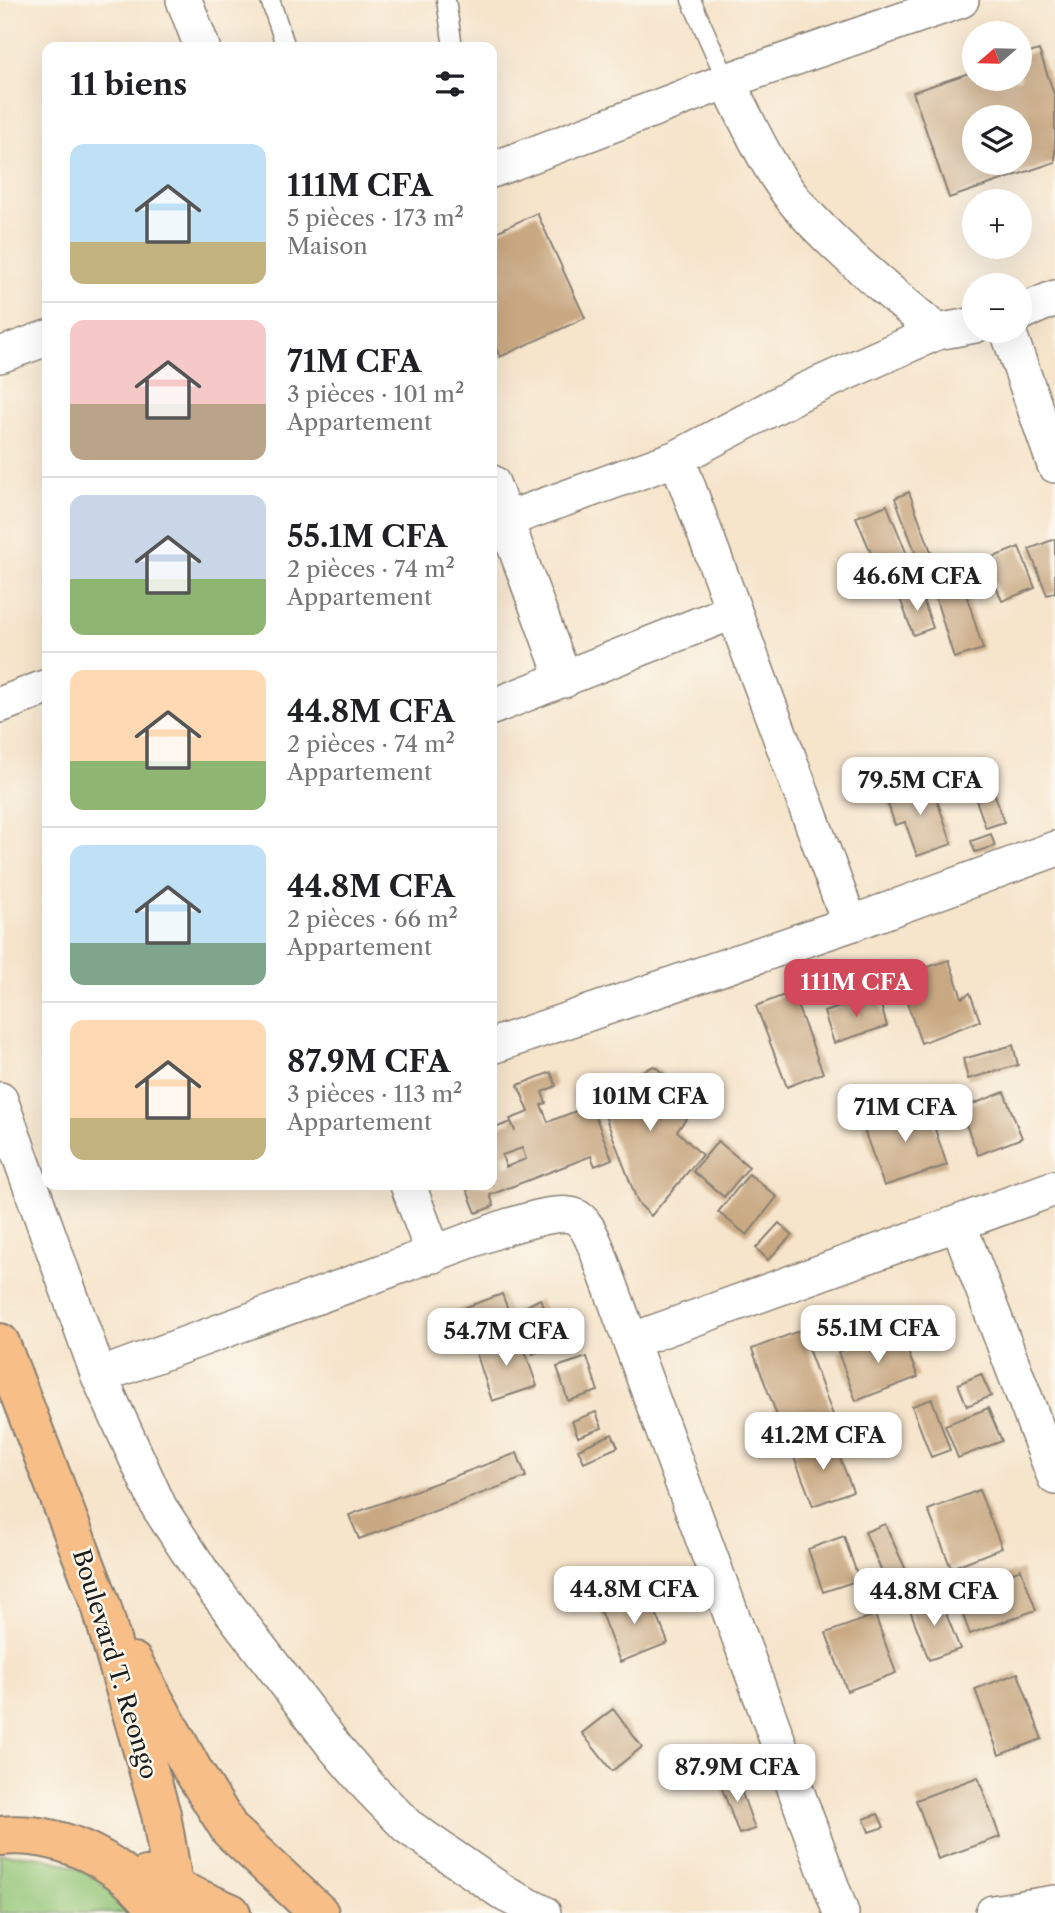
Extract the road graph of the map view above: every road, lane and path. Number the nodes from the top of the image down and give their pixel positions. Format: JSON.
{"nodes":[{"id":1,"x":184,"y":0,"type":"edge"},
{"id":2,"x":270,"y":0,"type":"edge"},
{"id":3,"x":446,"y":0,"type":"edge"},
{"id":4,"x":691,"y":0,"type":"edge"},
{"id":5,"x":961,"y":0,"type":"edge"},
{"id":6,"x":200,"y":42,"type":"edge"},
{"id":7,"x":284,"y":42,"type":"edge"},
{"id":8,"x":452,"y":42,"type":"edge"},
{"id":9,"x":727,"y":81,"type":"junction"},
{"id":10,"x":497,"y":168,"type":"edge"},
{"id":11,"x":1055,"y":298,"type":"edge"},
{"id":12,"x":1032,"y":308,"type":"edge"},
{"id":13,"x":962,"y":327,"type":"edge"},
{"id":14,"x":937,"y":332,"type":"junction"},
{"id":15,"x":42,"y":340,"type":"edge"},
{"id":16,"x":1012,"y":343,"type":"edge"},
{"id":17,"x":0,"y":355,"type":"edge"},
{"id":18,"x":677,"y":458,"type":"junction"},
{"id":19,"x":1055,"y":465,"type":"edge"},
{"id":20,"x":497,"y":497,"type":"edge"},
{"id":21,"x":505,"y":520,"type":"junction"},
{"id":22,"x":734,"y":611,"type":"junction"},
{"id":23,"x":565,"y":680,"type":"junction"},
{"id":24,"x":42,"y":689,"type":"edge"},
{"id":25,"x":0,"y":705,"type":"edge"},
{"id":26,"x":497,"y":705,"type":"edge"},
{"id":27,"x":1055,"y":849,"type":"edge"},
{"id":28,"x":850,"y":924,"type":"junction"},
{"id":29,"x":497,"y":1044,"type":"edge"},
{"id":30,"x":0,"y":1100,"type":"edge"},
{"id":31,"x":1055,"y":1188,"type":"edge"},
{"id":32,"x":410,"y":1190,"type":"edge"},
{"id":33,"x":958,"y":1223,"type":"junction"},
{"id":34,"x":434,"y":1255,"type":"junction"},
{"id":35,"x":631,"y":1341,"type":"junction"},
{"id":36,"x":0,"y":1343,"type":"edge"},
{"id":37,"x":99,"y":1376,"type":"junction"},
{"id":38,"x":1055,"y":1477,"type":"edge"},
{"id":39,"x":101,"y":1605,"type":"junction"},
{"id":40,"x":161,"y":1814,"type":"junction"},
{"id":41,"x":230,"y":1830,"type":"junction"},
{"id":42,"x":0,"y":1836,"type":"edge"},
{"id":43,"x":1055,"y":1903,"type":"edge"},
{"id":44,"x":171,"y":1905,"type":"edge"},
{"id":45,"x":231,"y":1913,"type":"edge"},
{"id":46,"x":319,"y":1913,"type":"edge"},
{"id":47,"x":543,"y":1913,"type":"edge"},
{"id":48,"x":841,"y":1913,"type":"edge"},
{"id":49,"x":993,"y":1913,"type":"edge"}],
"edges":[{"from":1,"to":6,"type":"street"},
{"from":2,"to":7,"type":"lane"},
{"from":3,"to":8,"type":"lane"},
{"from":4,"to":9,"type":"lane"},
{"from":5,"to":9,"type":"street"},
{"from":9,"to":10,"type":"street"},
{"from":9,"to":14,"type":"street"},
{"from":11,"to":12,"type":"street"},
{"from":13,"to":14,"type":"street"},
{"from":14,"to":18,"type":"street"},
{"from":15,"to":17,"type":"street"},
{"from":16,"to":19,"type":"street"},
{"from":18,"to":21,"type":"street"},
{"from":18,"to":22,"type":"street"},
{"from":20,"to":21,"type":"street"},
{"from":21,"to":23,"type":"street"},
{"from":22,"to":23,"type":"street"},
{"from":22,"to":28,"type":"street"},
{"from":23,"to":26,"type":"street"},
{"from":24,"to":25,"type":"street"},
{"from":27,"to":28,"type":"street"},
{"from":28,"to":29,"type":"street"},
{"from":30,"to":37,"type":"street"},
{"from":31,"to":33,"type":"street"},
{"from":32,"to":34,"type":"street"},
{"from":33,"to":35,"type":"street"},
{"from":33,"to":38,"type":"street"},
{"from":34,"to":35,"type":"street"},
{"from":34,"to":37,"type":"street"},
{"from":35,"to":48,"type":"street"},
{"from":36,"to":39,"type":"main road","name":"Boulevard T. Reongo"},
{"from":37,"to":47,"type":"street"},
{"from":39,"to":40,"type":"main road","name":"Boulevard T. Reongo"},
{"from":39,"to":41,"type":"main road"},
{"from":40,"to":41,"type":"main road"},
{"from":40,"to":44,"type":"main road","name":"Boulevard T. Reongo"},
{"from":41,"to":46,"type":"main road"},
{"from":42,"to":44,"type":"main road"},
{"from":43,"to":49,"type":"street"},
{"from":44,"to":45,"type":"main road"}]}
